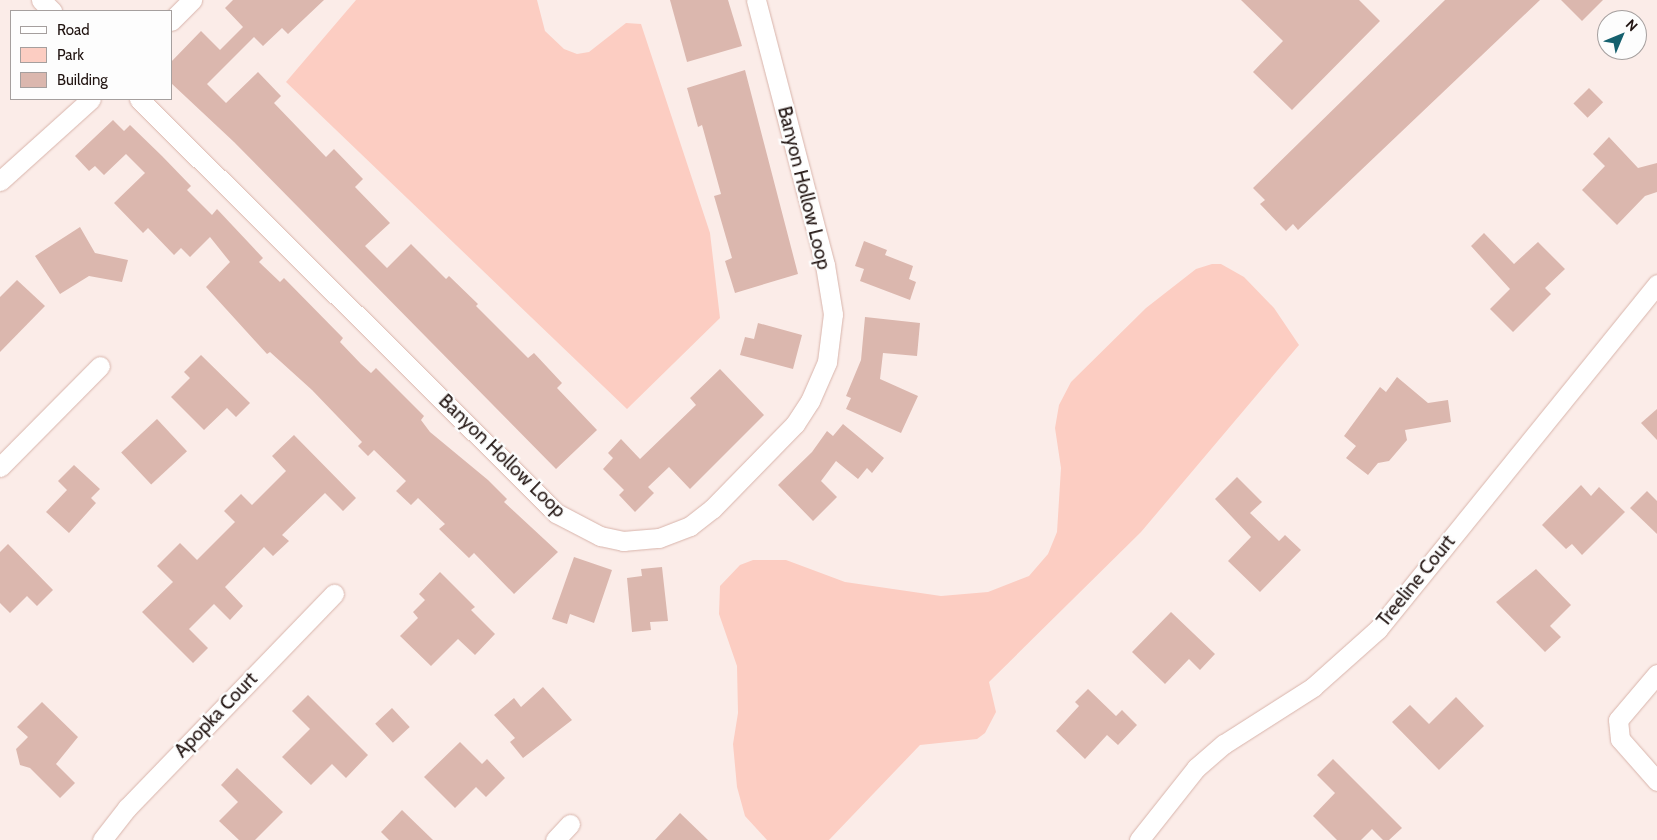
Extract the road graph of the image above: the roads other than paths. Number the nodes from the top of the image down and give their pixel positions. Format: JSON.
{"nodes":[{"id":1,"x":41,"y":0,"type":"edge"},
{"id":2,"x":192,"y":0,"type":"edge"},
{"id":3,"x":756,"y":0,"type":"edge"},
{"id":4,"x":51,"y":10,"type":"edge"},
{"id":5,"x":172,"y":20,"type":"edge"},
{"id":6,"x":90,"y":100,"type":"edge"},
{"id":7,"x":140,"y":100,"type":"edge"},
{"id":8,"x":0,"y":181,"type":"edge"},
{"id":9,"x":1657,"y":284,"type":"edge"},
{"id":10,"x":100,"y":366,"type":"dead end"},
{"id":11,"x":0,"y":467,"type":"edge"},
{"id":12,"x":334,"y":594,"type":"dead end"},
{"id":13,"x":1657,"y":674,"type":"edge"},
{"id":14,"x":1657,"y":781,"type":"edge"},
{"id":15,"x":570,"y":824,"type":"dead end"},
{"id":16,"x":102,"y":840,"type":"edge"},
{"id":17,"x":555,"y":840,"type":"edge"},
{"id":18,"x":1140,"y":840,"type":"edge"}],
"edges":[{"from":1,"to":4,"type":"street"},
{"from":2,"to":5,"type":"street"},
{"from":3,"to":7,"type":"street","name":"Banyon Hollow Loop"},
{"from":6,"to":8,"type":"street"},
{"from":9,"to":18,"type":"street","name":"Treeline Court"},
{"from":10,"to":11,"type":"street"},
{"from":12,"to":16,"type":"street","name":"Apopka Court"},
{"from":13,"to":14,"type":"street"},
{"from":15,"to":17,"type":"street"}]}
